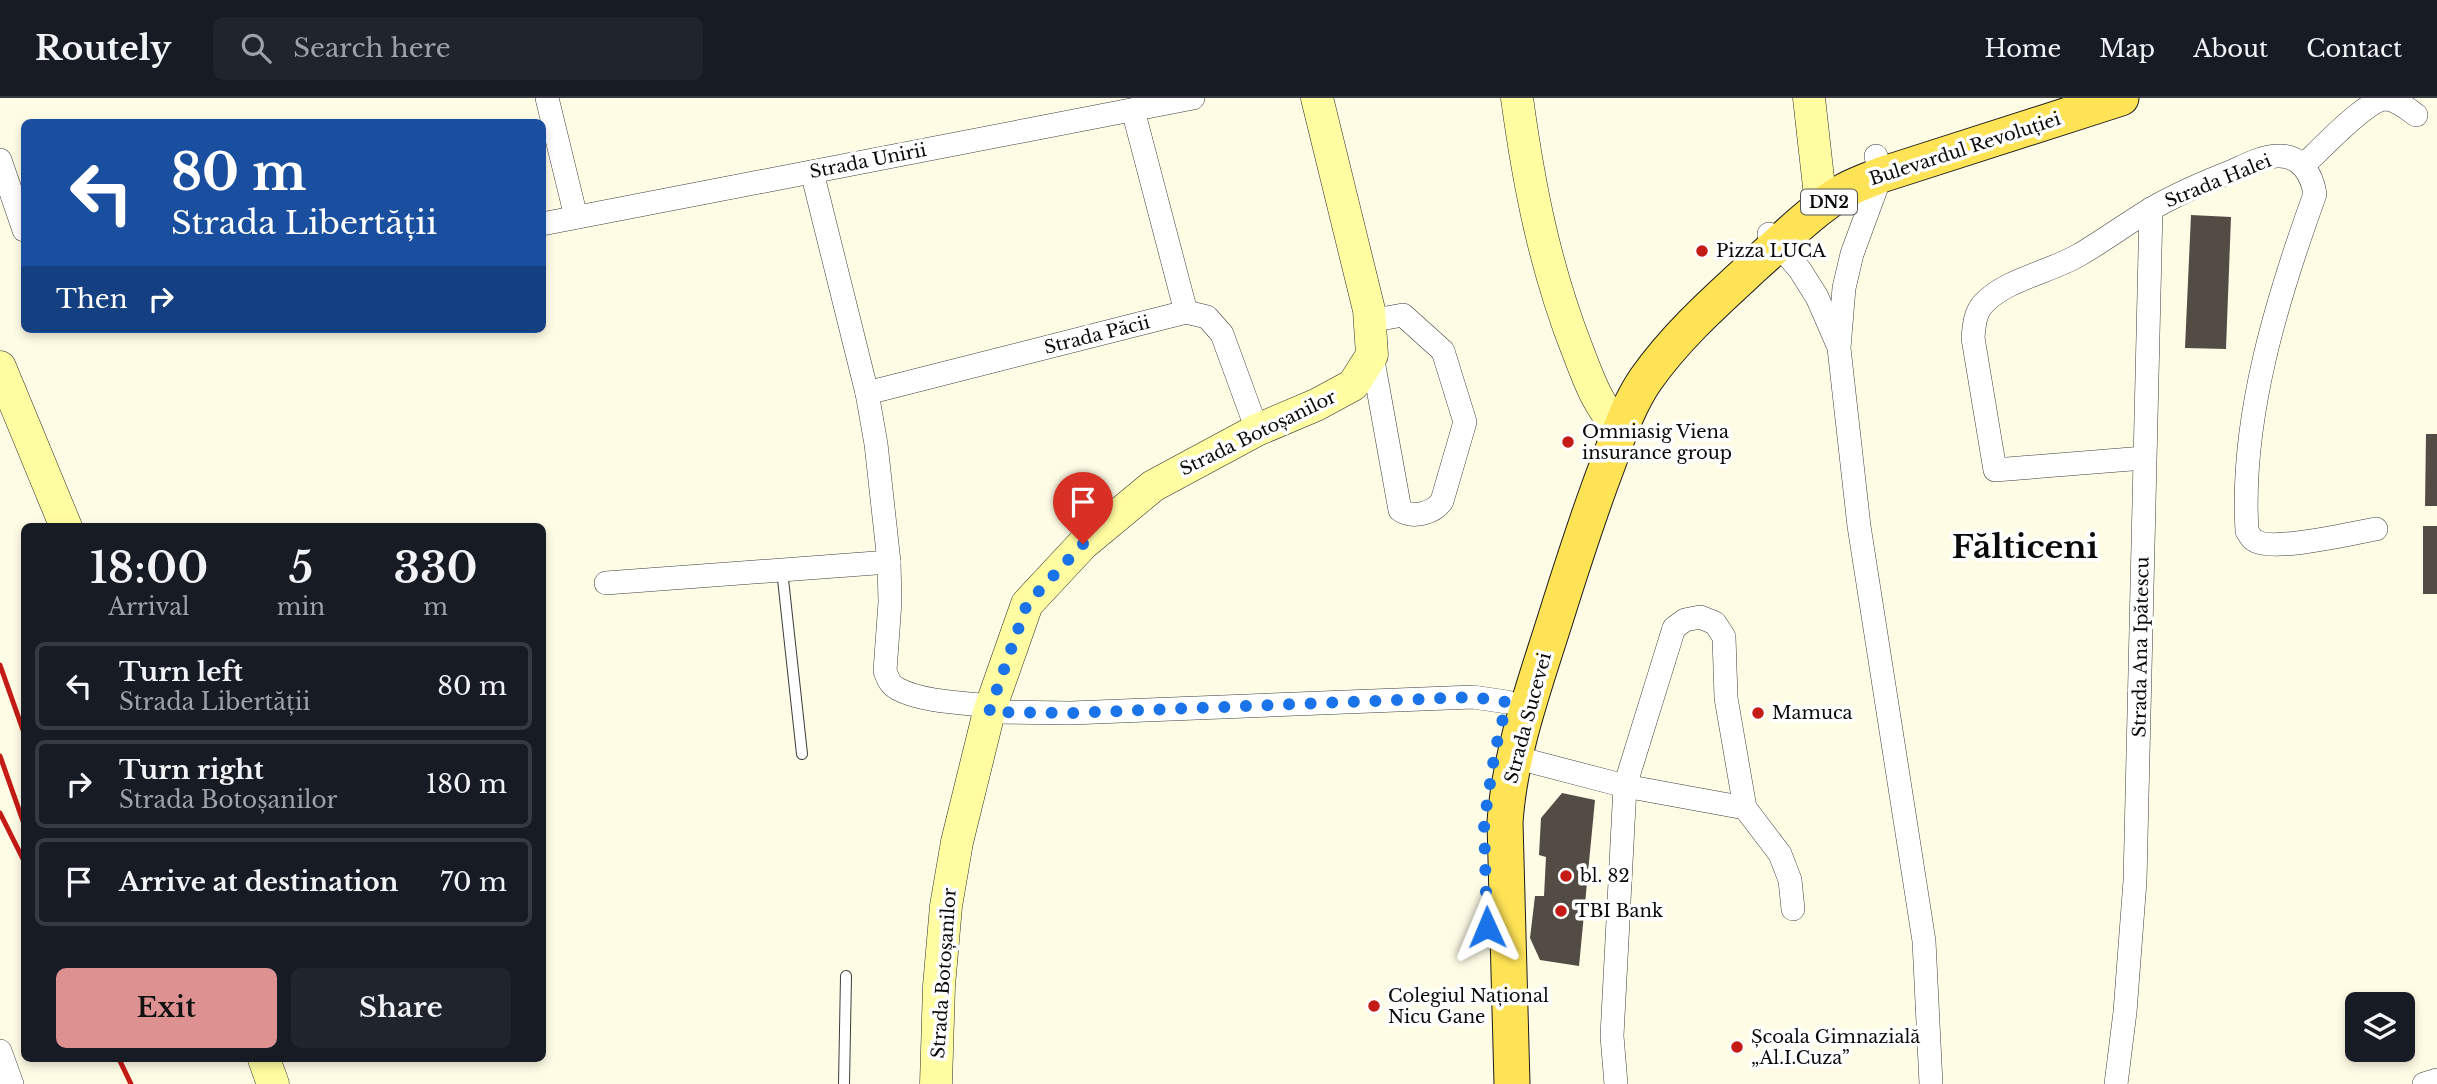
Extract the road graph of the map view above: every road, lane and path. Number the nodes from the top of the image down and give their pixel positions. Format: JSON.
{"nodes":[{"id":1,"x":547,"y":98,"type":"edge"},
{"id":2,"x":1193,"y":98,"type":"edge"},
{"id":3,"x":1317,"y":98,"type":"edge"},
{"id":4,"x":1517,"y":98,"type":"edge"},
{"id":5,"x":1809,"y":98,"type":"edge"},
{"id":6,"x":2059,"y":98,"type":"edge"},
{"id":7,"x":2121,"y":98,"type":"edge"},
{"id":8,"x":1133,"y":110,"type":"junction"},
{"id":9,"x":2416,"y":115,"type":"dead end"},
{"id":10,"x":0,"y":160,"type":"edge"},
{"id":11,"x":1878,"y":166,"type":"junction"},
{"id":12,"x":2303,"y":166,"type":"junction"},
{"id":13,"x":812,"y":172,"type":"junction"},
{"id":14,"x":1821,"y":196,"type":"junction"},
{"id":15,"x":2151,"y":209,"type":"junction"},
{"id":16,"x":576,"y":217,"type":"junction"},
{"id":17,"x":21,"y":221,"type":"edge"},
{"id":18,"x":546,"y":223,"type":"edge"},
{"id":19,"x":1772,"y":238,"type":"junction"},
{"id":20,"x":1186,"y":312,"type":"junction"},
{"id":21,"x":1369,"y":321,"type":"junction"},
{"id":22,"x":1839,"y":348,"type":"junction"},
{"id":23,"x":1372,"y":355,"type":"junction"},
{"id":24,"x":0,"y":367,"type":"edge"},
{"id":25,"x":867,"y":393,"type":"junction"},
{"id":26,"x":1612,"y":420,"type":"junction"},
{"id":27,"x":1257,"y":430,"type":"junction"},
{"id":28,"x":2144,"y":458,"type":"junction"},
{"id":29,"x":64,"y":523,"type":"edge"},
{"id":30,"x":2376,"y":529,"type":"dead end"},
{"id":31,"x":889,"y":562,"type":"junction"},
{"id":32,"x":782,"y":570,"type":"junction"},
{"id":33,"x":606,"y":583,"type":"dead end"},
{"id":34,"x":1507,"y":702,"type":"junction"},
{"id":35,"x":991,"y":709,"type":"junction"},
{"id":36,"x":802,"y":754,"type":"dead end"},
{"id":37,"x":1514,"y":757,"type":"junction"},
{"id":38,"x":1625,"y":786,"type":"junction"},
{"id":39,"x":1745,"y":808,"type":"junction"},
{"id":40,"x":1793,"y":909,"type":"dead end"},
{"id":41,"x":846,"y":976,"type":"dead end"},
{"id":42,"x":0,"y":1051,"type":"edge"},
{"id":43,"x":265,"y":1062,"type":"edge"},
{"id":44,"x":2437,"y":1080,"type":"edge"},
{"id":45,"x":12,"y":1084,"type":"edge"},
{"id":46,"x":273,"y":1084,"type":"edge"},
{"id":47,"x":844,"y":1084,"type":"edge"},
{"id":48,"x":936,"y":1084,"type":"edge"},
{"id":49,"x":1490,"y":1084,"type":"edge"},
{"id":50,"x":1512,"y":1084,"type":"edge"},
{"id":51,"x":1616,"y":1084,"type":"edge"},
{"id":52,"x":1931,"y":1084,"type":"edge"},
{"id":53,"x":2116,"y":1084,"type":"edge"},
{"id":54,"x":2424,"y":1084,"type":"edge"}],
"edges":[{"from":1,"to":16,"type":"street"},
{"from":2,"to":8,"type":"street","name":"Strada Unirii"},
{"from":3,"to":21,"type":"street"},
{"from":4,"to":26,"type":"street"},
{"from":5,"to":14,"type":"street"},
{"from":6,"to":11,"type":"main road","name":"Bulevardul Revoluției","number":"DN2"},
{"from":7,"to":11,"type":"main road","name":"Bulevardul Revoluției","number":"DN2"},
{"from":8,"to":13,"type":"street","name":"Strada Unirii"},
{"from":8,"to":20,"type":"street"},
{"from":9,"to":12,"type":"street"},
{"from":10,"to":17,"type":"street"},
{"from":11,"to":14,"type":"main road","name":"Bulevardul Revoluției","number":"DN2"},
{"from":11,"to":22,"type":"street"},
{"from":12,"to":15,"type":"street","name":"Strada Halei"},
{"from":12,"to":30,"type":"street"},
{"from":13,"to":16,"type":"street","name":"Strada Unirii"},
{"from":13,"to":25,"type":"street"},
{"from":14,"to":19,"type":"main road","name":"Bulevardul Revoluției","number":"DN2"},
{"from":15,"to":28,"type":"street","name":"Strada Ana Ipătescu"},
{"from":15,"to":28,"type":"street","name":"Strada Halei"},
{"from":16,"to":18,"type":"street","name":"Strada Unirii"},
{"from":19,"to":22,"type":"street"},
{"from":19,"to":26,"type":"main road","name":"Bulevardul Revoluției","number":"DN2"},
{"from":20,"to":25,"type":"street","name":"Strada Păcii"},
{"from":20,"to":27,"type":"street"},
{"from":21,"to":23,"type":"street"},
{"from":21,"to":23,"type":"street"},
{"from":22,"to":52,"type":"street"},
{"from":23,"to":27,"type":"street","name":"Strada Botoșanilor"},
{"from":24,"to":29,"type":"street"},
{"from":25,"to":31,"type":"street"},
{"from":26,"to":34,"type":"main road","name":"Strada Sucevei","number":"DN2"},
{"from":26,"to":37,"type":"main road","name":"Strada Sucevei","number":"DN2"},
{"from":27,"to":35,"type":"street","name":"Strada Botoșanilor"},
{"from":28,"to":53,"type":"street","name":"Strada Ana Ipătescu"},
{"from":31,"to":32,"type":"street"},
{"from":31,"to":35,"type":"street"},
{"from":32,"to":33,"type":"street"},
{"from":32,"to":36,"type":"lane"},
{"from":34,"to":35,"type":"street"},
{"from":34,"to":49,"type":"main road","name":"Strada Sucevei","number":"DN2"},
{"from":35,"to":48,"type":"street","name":"Strada Botoșanilor"},
{"from":37,"to":38,"type":"street"},
{"from":37,"to":50,"type":"main road","name":"Strada Sucevei","number":"DN2"},
{"from":38,"to":39,"type":"street"},
{"from":38,"to":39,"type":"street"},
{"from":38,"to":51,"type":"street"},
{"from":39,"to":40,"type":"street"},
{"from":41,"to":47,"type":"lane"},
{"from":42,"to":45,"type":"street"},
{"from":43,"to":46,"type":"street"},
{"from":44,"to":54,"type":"street"}]}
